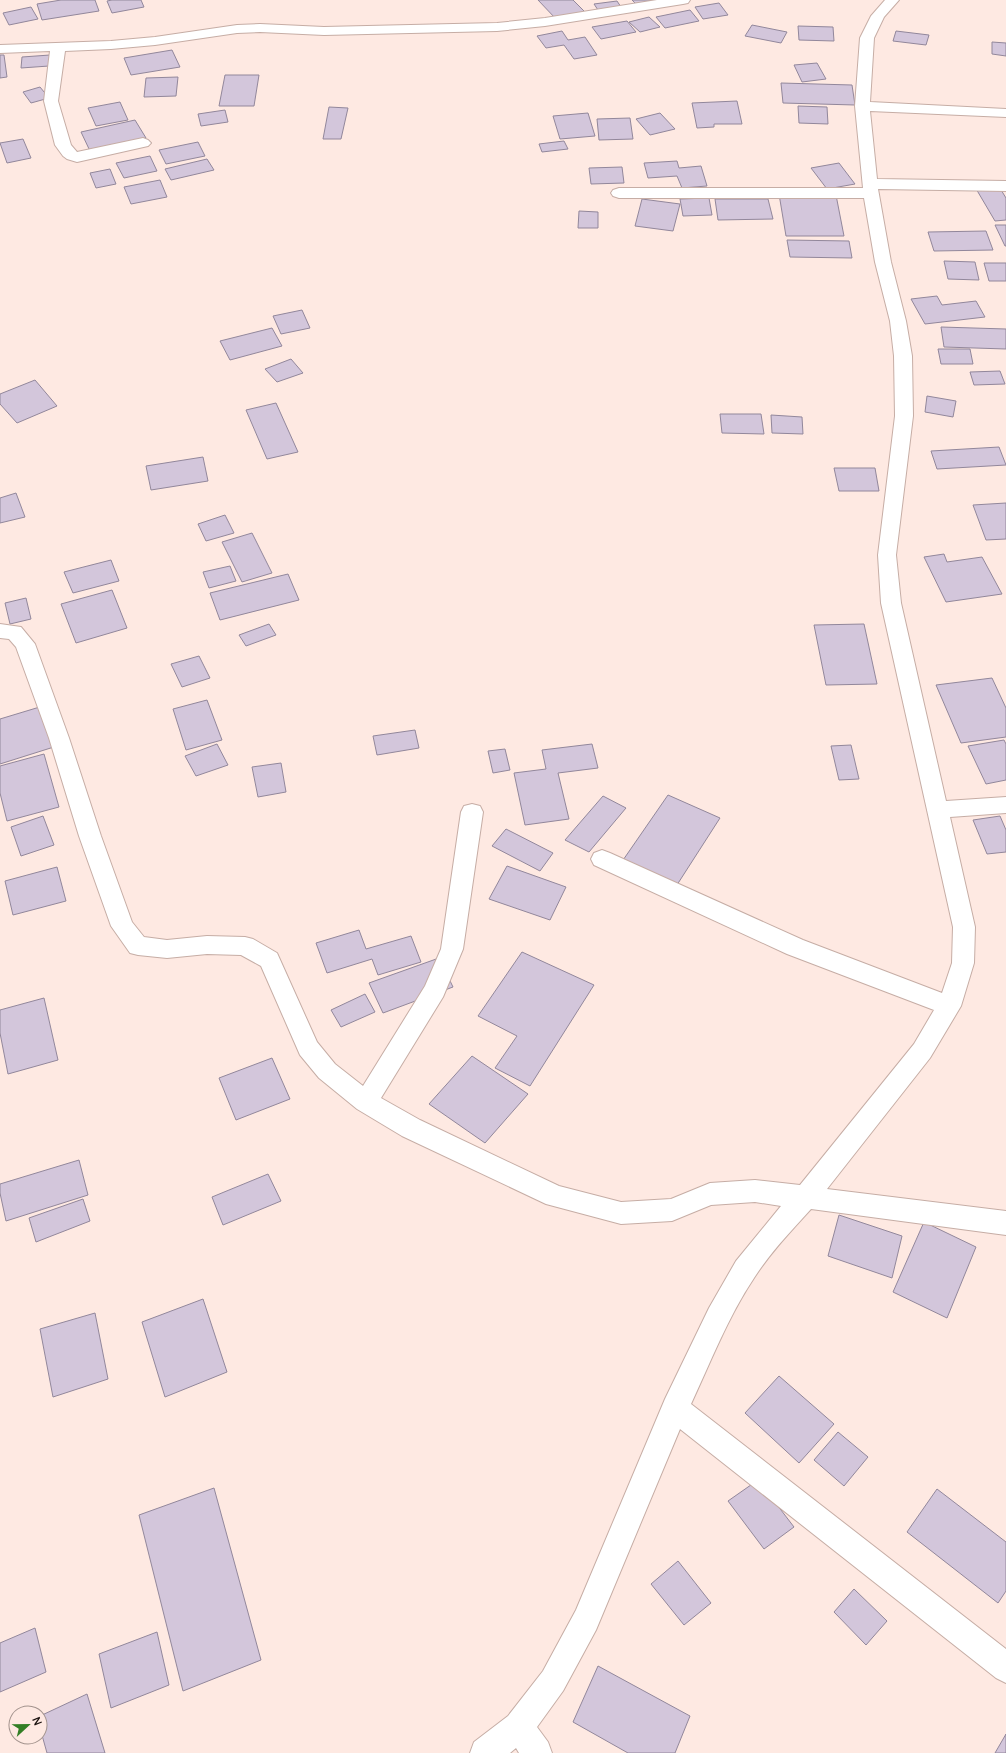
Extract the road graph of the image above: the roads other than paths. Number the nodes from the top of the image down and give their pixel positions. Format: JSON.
{"nodes":[{"id":1,"x":683,"y":0,"type":"edge"},
{"id":2,"x":892,"y":0,"type":"edge"},
{"id":3,"x":58,"y":47,"type":"junction"},
{"id":4,"x":0,"y":49,"type":"edge"},
{"id":5,"x":862,"y":106,"type":"junction"},
{"id":6,"x":1006,"y":113,"type":"edge"},
{"id":7,"x":143,"y":143,"type":"dead end"},
{"id":8,"x":1006,"y":186,"type":"edge"},
{"id":9,"x":870,"y":188,"type":"junction"},
{"id":10,"x":619,"y":193,"type":"dead end"},
{"id":11,"x":0,"y":631,"type":"edge"},
{"id":12,"x":1006,"y":805,"type":"edge"},
{"id":13,"x":938,"y":810,"type":"junction"},
{"id":14,"x":472,"y":812,"type":"dead end"},
{"id":15,"x":602,"y":859,"type":"dead end"},
{"id":16,"x":949,"y":1006,"type":"junction"},
{"id":17,"x":366,"y":1102,"type":"junction"},
{"id":18,"x":805,"y":1198,"type":"junction"},
{"id":19,"x":1006,"y":1223,"type":"edge"},
{"id":20,"x":675,"y":1408,"type":"junction"},
{"id":21,"x":1006,"y":1668,"type":"edge"},
{"id":22,"x":519,"y":1727,"type":"junction"},
{"id":23,"x":485,"y":1753,"type":"edge"},
{"id":24,"x":537,"y":1753,"type":"edge"}],
"edges":[{"from":1,"to":3,"type":"street"},
{"from":2,"to":5,"type":"street"},
{"from":3,"to":4,"type":"street"},
{"from":3,"to":7,"type":"street"},
{"from":5,"to":6,"type":"street"},
{"from":5,"to":9,"type":"street"},
{"from":8,"to":9,"type":"street"},
{"from":9,"to":10,"type":"street"},
{"from":9,"to":13,"type":"street"},
{"from":11,"to":17,"type":"street"},
{"from":12,"to":13,"type":"street"},
{"from":13,"to":16,"type":"street"},
{"from":14,"to":17,"type":"street"},
{"from":15,"to":16,"type":"street"},
{"from":16,"to":18,"type":"street"},
{"from":17,"to":18,"type":"street"},
{"from":18,"to":19,"type":"street"},
{"from":18,"to":20,"type":"street"},
{"from":20,"to":21,"type":"street"},
{"from":20,"to":22,"type":"street"},
{"from":22,"to":23,"type":"street"},
{"from":22,"to":24,"type":"street"}]}
